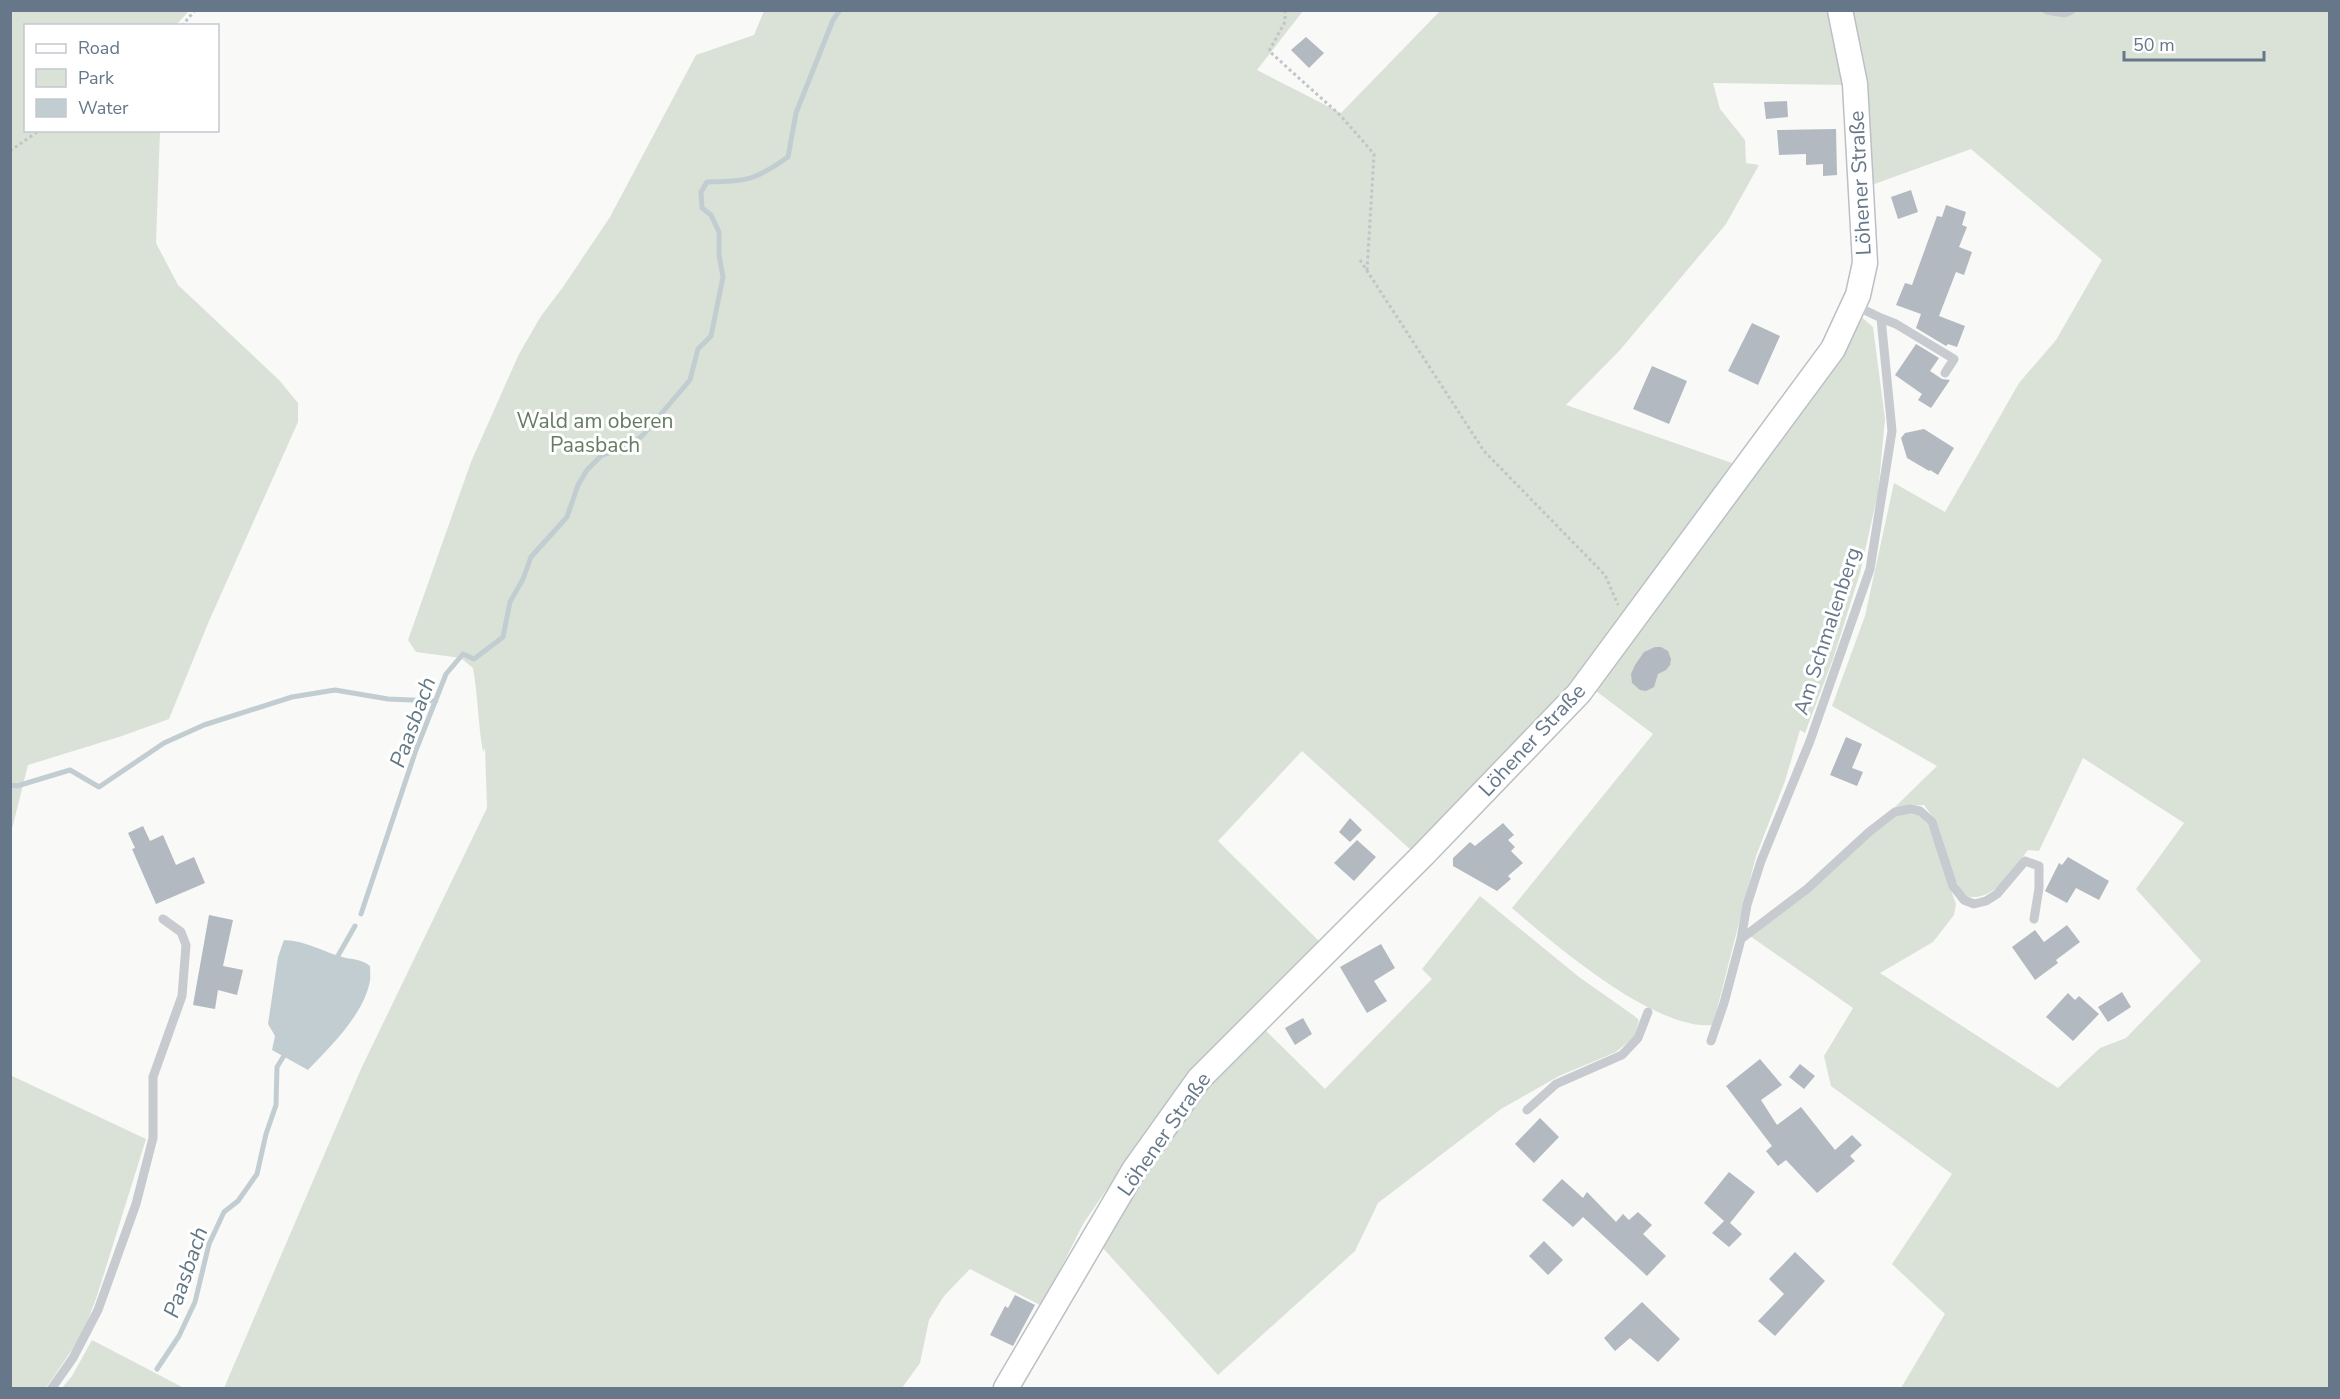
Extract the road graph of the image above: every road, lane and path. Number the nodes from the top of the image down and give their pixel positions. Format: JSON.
{"nodes":[{"id":1,"x":195,"y":10,"type":"edge"},
{"id":2,"x":1285,"y":10,"type":"edge"},
{"id":3,"x":1840,"y":10,"type":"edge"},
{"id":4,"x":2047,"y":10,"type":"edge"},
{"id":5,"x":2071,"y":10,"type":"edge"},
{"id":6,"x":184,"y":24,"type":"edge"},
{"id":7,"x":37,"y":132,"type":"edge"},
{"id":8,"x":10,"y":151,"type":"edge"},
{"id":9,"x":1360,"y":260,"type":"dead end"},
{"id":10,"x":1367,"y":271,"type":"junction"},
{"id":11,"x":1854,"y":305,"type":"junction"},
{"id":12,"x":1881,"y":318,"type":"junction"},
{"id":13,"x":1945,"y":373,"type":"dead end"},
{"id":14,"x":1628,"y":627,"type":"junction"},
{"id":15,"x":163,"y":919,"type":"dead end"},
{"id":16,"x":2034,"y":919,"type":"dead end"},
{"id":17,"x":1741,"y":939,"type":"junction"},
{"id":18,"x":1648,"y":1012,"type":"dead end"},
{"id":19,"x":1712,"y":1041,"type":"dead end"},
{"id":20,"x":1527,"y":1110,"type":"dead end"},
{"id":21,"x":52,"y":1389,"type":"edge"},
{"id":22,"x":1006,"y":1389,"type":"edge"}],
"edges":[{"from":1,"to":6,"type":"path"},
{"from":2,"to":10,"type":"path"},
{"from":3,"to":11,"type":"street","name":"Löhener Straße"},
{"from":4,"to":5,"type":"lane"},
{"from":7,"to":8,"type":"path"},
{"from":9,"to":10,"type":"path"},
{"from":10,"to":14,"type":"path"},
{"from":11,"to":12,"type":"lane"},
{"from":11,"to":14,"type":"street","name":"Löhener Straße"},
{"from":12,"to":13,"type":"lane"},
{"from":12,"to":17,"type":"lane","name":"Am Schmalenberg"},
{"from":14,"to":22,"type":"street","name":"Löhener Straße"},
{"from":15,"to":21,"type":"lane"},
{"from":16,"to":17,"type":"lane"},
{"from":17,"to":19,"type":"lane","name":"Am Schmalenberg"},
{"from":18,"to":20,"type":"lane"}]}
